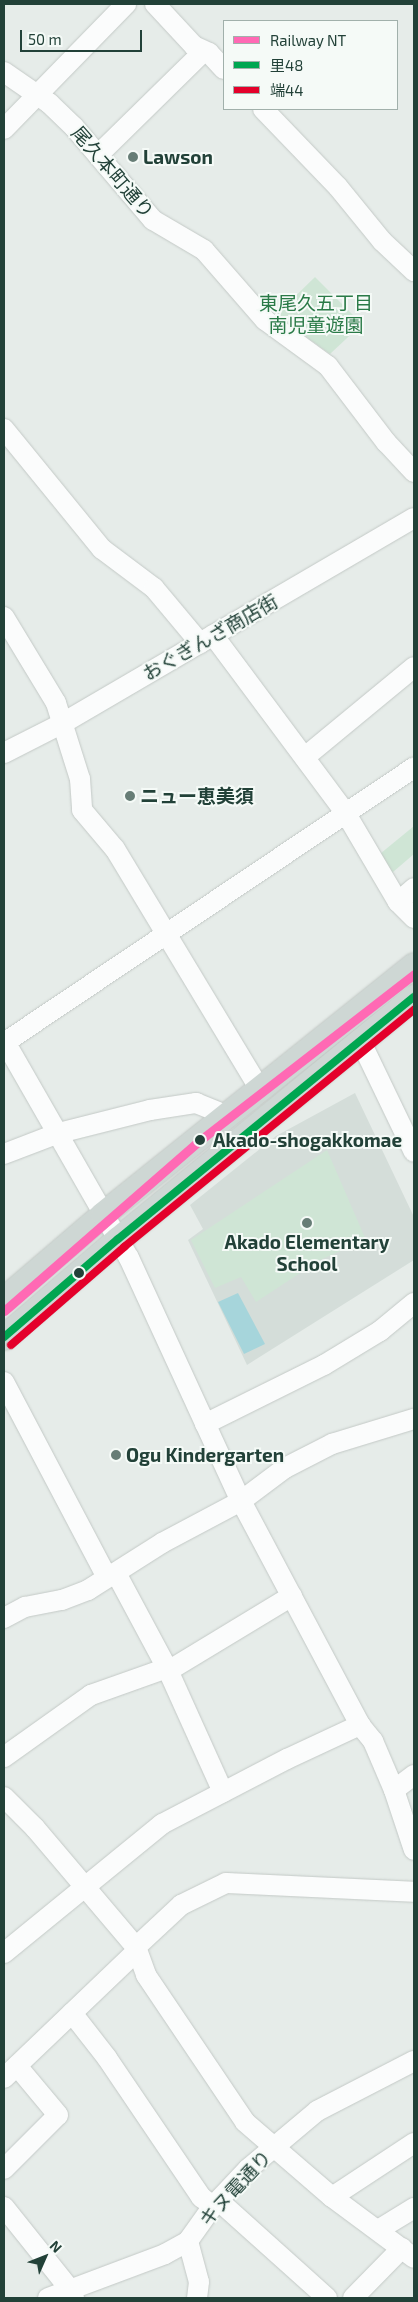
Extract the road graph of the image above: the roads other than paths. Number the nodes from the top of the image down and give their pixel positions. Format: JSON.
{"nodes":[{"id":1,"x":126,"y":4,"type":"edge"},
{"id":2,"x":155,"y":4,"type":"edge"},
{"id":3,"x":204,"y":51,"type":"junction"},
{"id":4,"x":223,"y":68,"type":"edge"},
{"id":5,"x":4,"y":72,"type":"edge"},
{"id":6,"x":38,"y":94,"type":"junction"},
{"id":7,"x":264,"y":110,"type":"edge"},
{"id":8,"x":4,"y":129,"type":"edge"},
{"id":9,"x":98,"y":155,"type":"junction"},
{"id":10,"x":414,"y":271,"type":"edge"},
{"id":11,"x":4,"y":429,"type":"edge"},
{"id":12,"x":414,"y":472,"type":"edge"},
{"id":13,"x":414,"y":518,"type":"edge"},
{"id":14,"x":4,"y":617,"type":"edge"},
{"id":15,"x":206,"y":639,"type":"junction"},
{"id":16,"x":414,"y":667,"type":"edge"},
{"id":17,"x":63,"y":723,"type":"junction"},
{"id":18,"x":4,"y":753,"type":"edge"},
{"id":19,"x":305,"y":757,"type":"junction"},
{"id":20,"x":414,"y":766,"type":"edge"},
{"id":21,"x":345,"y":812,"type":"junction"},
{"id":22,"x":414,"y":888,"type":"edge"},
{"id":23,"x":398,"y":902,"type":"junction"},
{"id":24,"x":414,"y":918,"type":"edge"},
{"id":25,"x":164,"y":933,"type":"junction"},
{"id":26,"x":414,"y":964,"type":"edge"},
{"id":27,"x":414,"y":997,"type":"edge"},
{"id":28,"x":360,"y":1040,"type":"junction"},
{"id":29,"x":4,"y":1042,"type":"edge"},
{"id":30,"x":258,"y":1088,"type":"junction"},
{"id":31,"x":226,"y":1115,"type":"junction"},
{"id":32,"x":59,"y":1133,"type":"junction"},
{"id":33,"x":414,"y":1152,"type":"edge"},
{"id":34,"x":4,"y":1154,"type":"edge"},
{"id":35,"x":103,"y":1214,"type":"junction"},
{"id":36,"x":118,"y":1239,"type":"junction"},
{"id":37,"x":4,"y":1299,"type":"edge"},
{"id":38,"x":414,"y":1303,"type":"edge"},
{"id":39,"x":4,"y":1337,"type":"edge"},
{"id":40,"x":4,"y":1382,"type":"edge"},
{"id":41,"x":414,"y":1420,"type":"edge"},
{"id":42,"x":205,"y":1424,"type":"junction"},
{"id":43,"x":242,"y":1501,"type":"junction"},
{"id":44,"x":112,"y":1576,"type":"junction"},
{"id":45,"x":292,"y":1596,"type":"junction"},
{"id":46,"x":4,"y":1618,"type":"edge"},
{"id":47,"x":168,"y":1669,"type":"junction"},
{"id":48,"x":360,"y":1726,"type":"junction"},
{"id":49,"x":4,"y":1757,"type":"edge"},
{"id":50,"x":414,"y":1775,"type":"edge"},
{"id":51,"x":394,"y":1790,"type":"junction"},
{"id":52,"x":223,"y":1792,"type":"junction"},
{"id":53,"x":4,"y":1796,"type":"edge"},
{"id":54,"x":414,"y":1850,"type":"edge"},
{"id":55,"x":85,"y":1886,"type":"junction"},
{"id":56,"x":414,"y":1892,"type":"edge"},
{"id":57,"x":136,"y":1950,"type":"junction"},
{"id":58,"x":4,"y":1953,"type":"edge"},
{"id":59,"x":72,"y":2013,"type":"junction"},
{"id":60,"x":414,"y":2061,"type":"edge"},
{"id":61,"x":10,"y":2072,"type":"edge"},
{"id":62,"x":414,"y":2143,"type":"edge"},
{"id":63,"x":272,"y":2147,"type":"junction"},
{"id":64,"x":4,"y":2168,"type":"edge"},
{"id":65,"x":332,"y":2197,"type":"junction"},
{"id":66,"x":216,"y":2203,"type":"junction"},
{"id":67,"x":4,"y":2207,"type":"edge"},
{"id":68,"x":414,"y":2208,"type":"edge"},
{"id":69,"x":378,"y":2230,"type":"junction"},
{"id":70,"x":188,"y":2241,"type":"junction"},
{"id":71,"x":408,"y":2253,"type":"edge"},
{"id":72,"x":72,"y":2293,"type":"edge"},
{"id":73,"x":48,"y":2298,"type":"edge"},
{"id":74,"x":197,"y":2298,"type":"edge"},
{"id":75,"x":326,"y":2298,"type":"edge"},
{"id":76,"x":353,"y":2298,"type":"edge"}],
"edges":[{"from":1,"to":6,"type":"street"},
{"from":2,"to":3,"type":"street"},
{"from":3,"to":4,"type":"street"},
{"from":3,"to":9,"type":"street"},
{"from":5,"to":6,"type":"street","name":"尾久本町通り"},
{"from":6,"to":8,"type":"street"},
{"from":6,"to":9,"type":"street","name":"尾久本町通り"},
{"from":7,"to":10,"type":"street"},
{"from":9,"to":12,"type":"street","name":"尾久本町通り"},
{"from":11,"to":15,"type":"street"},
{"from":13,"to":15,"type":"street","name":"おぐぎんざ商店街"},
{"from":14,"to":17,"type":"street"},
{"from":15,"to":17,"type":"street","name":"おぐぎんざ商店街"},
{"from":15,"to":19,"type":"street"},
{"from":16,"to":19,"type":"street"},
{"from":17,"to":18,"type":"street","name":"おぐぎんざ商店街"},
{"from":17,"to":25,"type":"street"},
{"from":19,"to":21,"type":"street"},
{"from":20,"to":21,"type":"street"},
{"from":21,"to":23,"type":"street"},
{"from":21,"to":25,"type":"street"},
{"from":22,"to":23,"type":"street"},
{"from":23,"to":24,"type":"street"},
{"from":25,"to":29,"type":"street"},
{"from":25,"to":30,"type":"street"},
{"from":26,"to":30,"type":"main road"},
{"from":27,"to":28,"type":"main road"},
{"from":28,"to":33,"type":"street"},
{"from":28,"to":36,"type":"main road"},
{"from":29,"to":32,"type":"street"},
{"from":30,"to":31,"type":"main road"},
{"from":31,"to":32,"type":"street"},
{"from":31,"to":35,"type":"main road"},
{"from":32,"to":34,"type":"street"},
{"from":32,"to":35,"type":"street"},
{"from":35,"to":36,"type":"street"},
{"from":35,"to":37,"type":"main road"},
{"from":36,"to":39,"type":"main road"},
{"from":36,"to":42,"type":"street"},
{"from":38,"to":42,"type":"street"},
{"from":40,"to":44,"type":"street"},
{"from":41,"to":43,"type":"street"},
{"from":42,"to":43,"type":"street"},
{"from":43,"to":44,"type":"street"},
{"from":43,"to":45,"type":"street"},
{"from":44,"to":46,"type":"street"},
{"from":44,"to":47,"type":"street"},
{"from":45,"to":47,"type":"street"},
{"from":45,"to":48,"type":"street"},
{"from":47,"to":49,"type":"street"},
{"from":47,"to":52,"type":"street"},
{"from":48,"to":51,"type":"street"},
{"from":48,"to":52,"type":"street"},
{"from":50,"to":51,"type":"street"},
{"from":51,"to":54,"type":"street"},
{"from":52,"to":55,"type":"street"},
{"from":53,"to":55,"type":"street"},
{"from":55,"to":57,"type":"street"},
{"from":55,"to":58,"type":"street"},
{"from":56,"to":57,"type":"street"},
{"from":57,"to":59,"type":"street"},
{"from":57,"to":63,"type":"street"},
{"from":59,"to":61,"type":"street"},
{"from":59,"to":66,"type":"street"},
{"from":60,"to":63,"type":"street","name":"キヌ電通り"},
{"from":61,"to":64,"type":"street"},
{"from":62,"to":65,"type":"street"},
{"from":63,"to":65,"type":"street"},
{"from":63,"to":66,"type":"street","name":"キヌ電通り"},
{"from":65,"to":69,"type":"street"},
{"from":66,"to":70,"type":"street","name":"キヌ電通り"},
{"from":66,"to":75,"type":"street"},
{"from":67,"to":72,"type":"street"},
{"from":68,"to":69,"type":"street"},
{"from":69,"to":71,"type":"street"},
{"from":70,"to":72,"type":"street","name":"キヌ電通り"},
{"from":70,"to":74,"type":"street"},
{"from":71,"to":76,"type":"street"},
{"from":72,"to":73,"type":"street","name":"キヌ電通り"}]}
